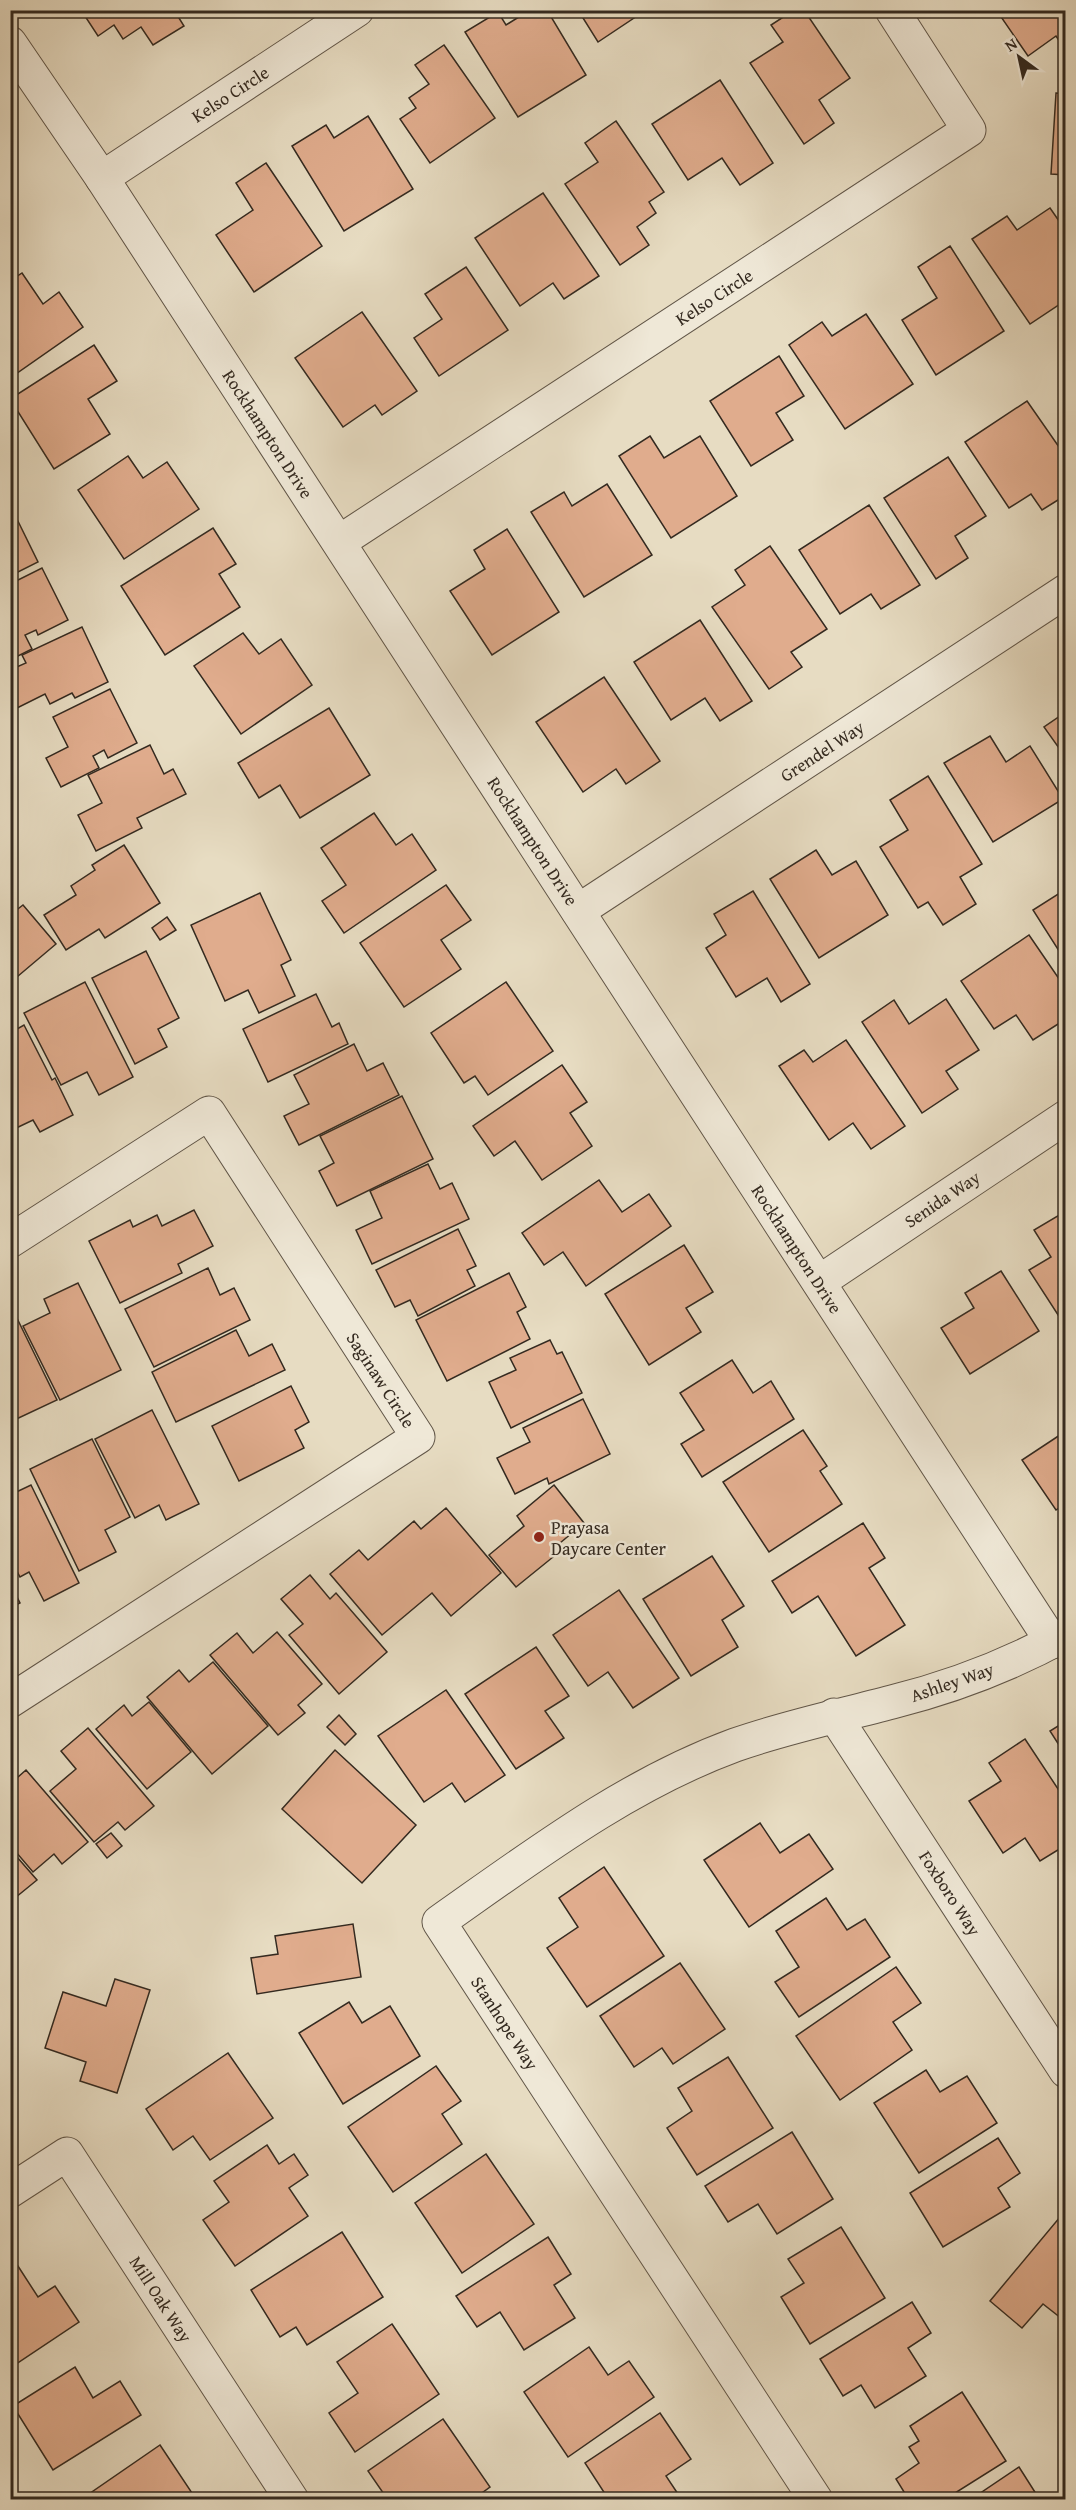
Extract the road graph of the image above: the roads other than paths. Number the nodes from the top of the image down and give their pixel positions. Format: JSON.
{"nodes":[{"id":1,"x":357,"y":10,"type":"edge"},
{"id":2,"x":892,"y":10,"type":"edge"},
{"id":3,"x":10,"y":43,"type":"edge"},
{"id":4,"x":102,"y":178,"type":"junction"},
{"id":5,"x":339,"y":542,"type":"junction"},
{"id":6,"x":1065,"y":591,"type":"edge"},
{"id":7,"x":578,"y":911,"type":"junction"},
{"id":8,"x":1065,"y":1117,"type":"edge"},
{"id":9,"x":10,"y":1241,"type":"edge"},
{"id":10,"x":819,"y":1282,"type":"junction"},
{"id":11,"x":1059,"y":1638,"type":"edge"},
{"id":12,"x":10,"y":1701,"type":"edge"},
{"id":13,"x":834,"y":1715,"type":"junction"},
{"id":14,"x":1065,"y":2071,"type":"edge"},
{"id":15,"x":10,"y":2191,"type":"edge"},
{"id":16,"x":292,"y":2499,"type":"edge"},
{"id":17,"x":816,"y":2499,"type":"edge"}],
"edges":[{"from":1,"to":4,"type":"street","name":"Kelso Circle"},
{"from":2,"to":5,"type":"street","name":"Kelso Circle"},
{"from":3,"to":4,"type":"street","name":"Rockhampton Drive"},
{"from":4,"to":5,"type":"street","name":"Rockhampton Drive"},
{"from":5,"to":7,"type":"street","name":"Rockhampton Drive"},
{"from":6,"to":7,"type":"street","name":"Grendel Way"},
{"from":7,"to":10,"type":"street","name":"Rockhampton Drive"},
{"from":8,"to":10,"type":"street","name":"Senida Way"},
{"from":9,"to":12,"type":"street","name":"Saginaw Circle"},
{"from":10,"to":11,"type":"street","name":"Rockhampton Drive"},
{"from":11,"to":13,"type":"street","name":"Ashley Way"},
{"from":13,"to":14,"type":"street","name":"Foxboro Way"},
{"from":13,"to":17,"type":"street","name":"Stanhope Way"},
{"from":15,"to":16,"type":"street","name":"Mill Oak Way"}]}
